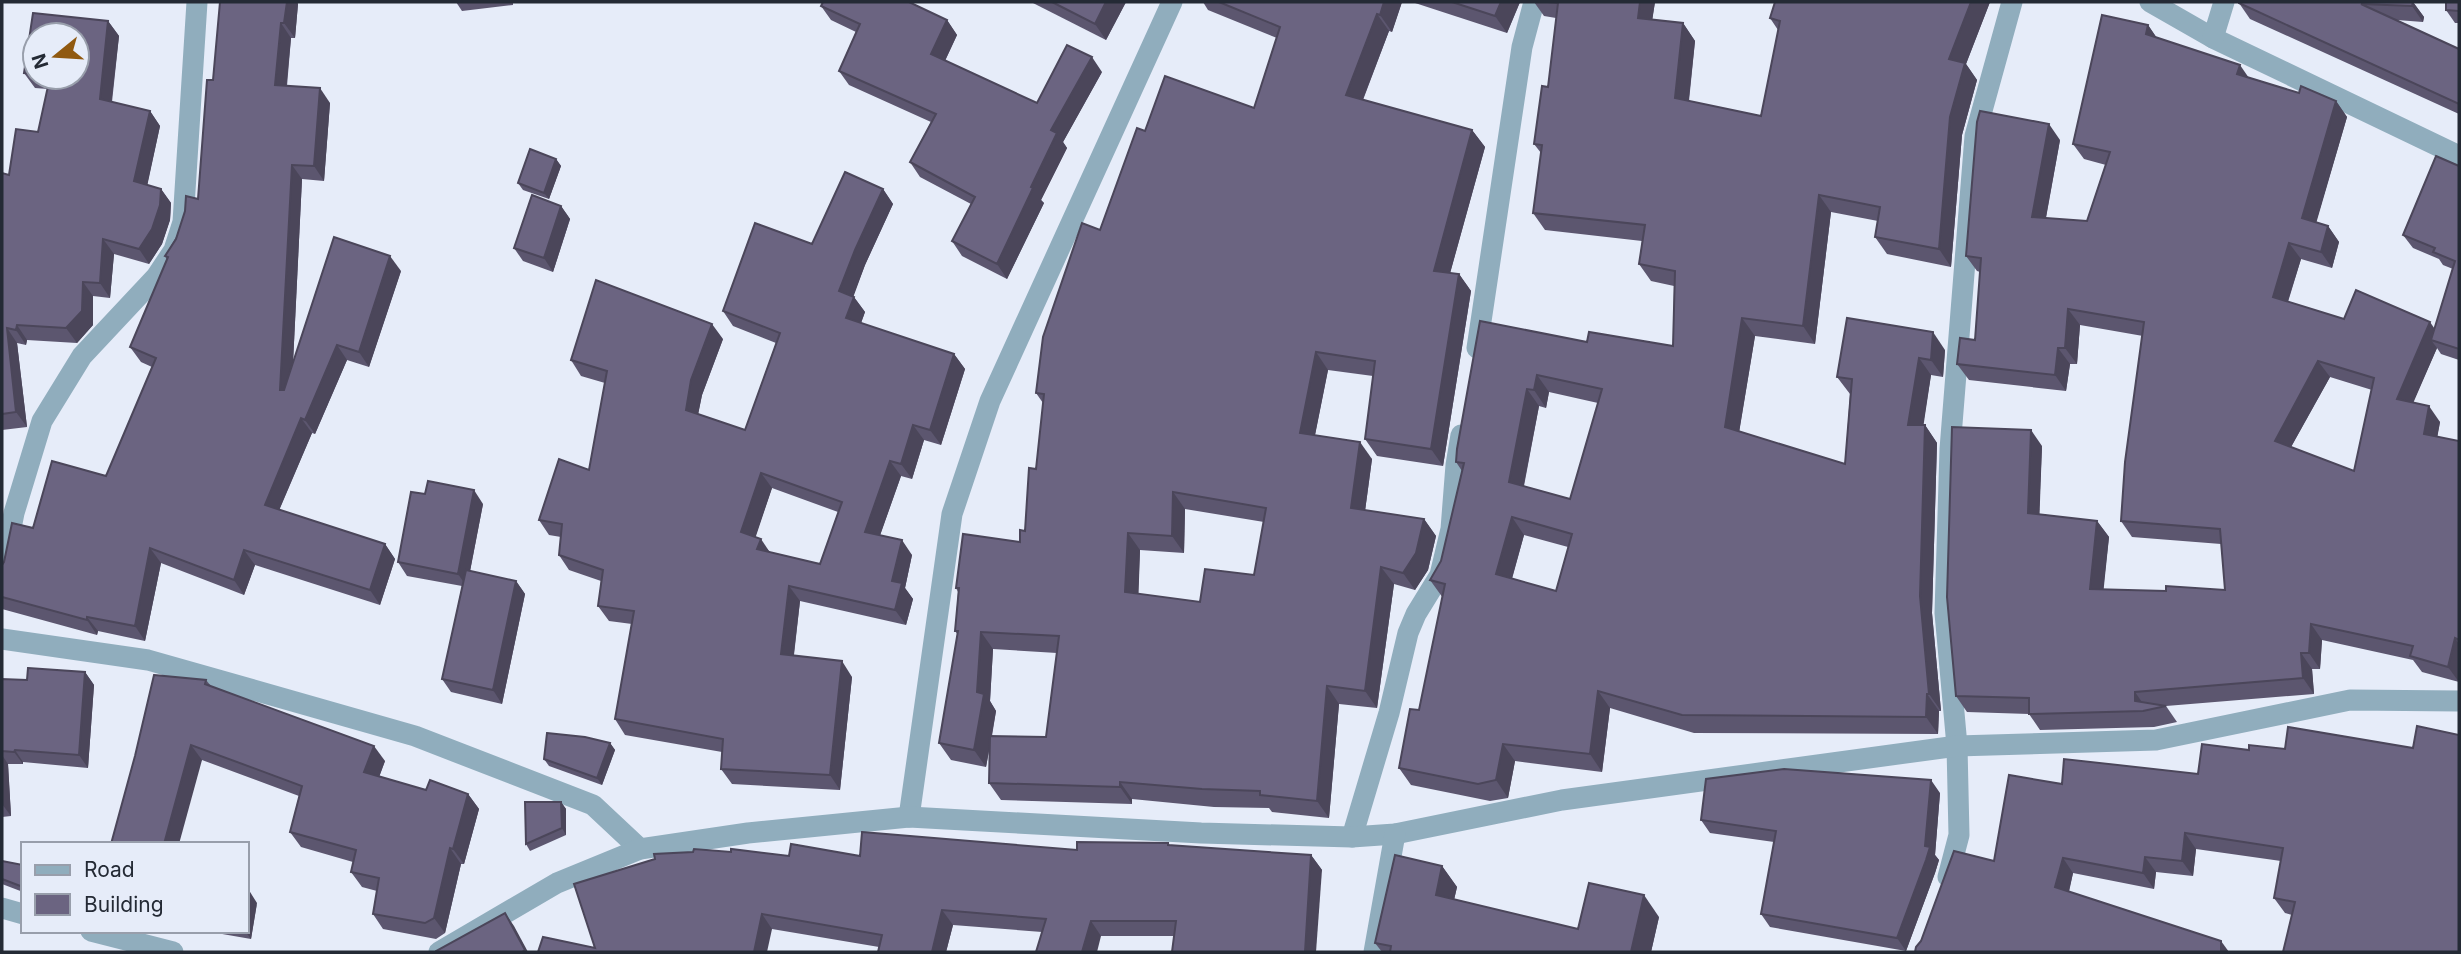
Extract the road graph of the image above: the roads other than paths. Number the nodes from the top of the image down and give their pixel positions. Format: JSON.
{"nodes":[{"id":1,"x":197,"y":2,"type":"edge"},
{"id":2,"x":1172,"y":2,"type":"edge"},
{"id":3,"x":1534,"y":2,"type":"edge"},
{"id":4,"x":2012,"y":2,"type":"edge"},
{"id":5,"x":2150,"y":2,"type":"edge"},
{"id":6,"x":2224,"y":2,"type":"edge"},
{"id":7,"x":2213,"y":38,"type":"junction"},
{"id":8,"x":2459,"y":156,"type":"edge"},
{"id":9,"x":1474,"y":366,"type":"edge"},
{"id":10,"x":1465,"y":416,"type":"edge"},
{"id":11,"x":2,"y":574,"type":"edge"},
{"id":12,"x":2,"y":639,"type":"edge"},
{"id":13,"x":2459,"y":701,"type":"edge"},
{"id":14,"x":1957,"y":746,"type":"junction"},
{"id":15,"x":909,"y":817,"type":"junction"},
{"id":16,"x":1395,"y":834,"type":"junction"},
{"id":17,"x":1352,"y":837,"type":"junction"},
{"id":18,"x":640,"y":849,"type":"junction"},
{"id":19,"x":1940,"y":900,"type":"edge"},
{"id":20,"x":2,"y":908,"type":"edge"},
{"id":21,"x":21,"y":913,"type":"edge"},
{"id":22,"x":99,"y":933,"type":"edge"},
{"id":23,"x":173,"y":952,"type":"edge"},
{"id":24,"x":439,"y":952,"type":"edge"},
{"id":25,"x":1374,"y":952,"type":"edge"}],
"edges":[{"from":1,"to":11,"type":"street"},
{"from":2,"to":15,"type":"street"},
{"from":3,"to":9,"type":"street"},
{"from":4,"to":14,"type":"street"},
{"from":5,"to":7,"type":"street"},
{"from":6,"to":7,"type":"street"},
{"from":7,"to":8,"type":"street"},
{"from":10,"to":17,"type":"street"},
{"from":12,"to":18,"type":"street"},
{"from":13,"to":14,"type":"street"},
{"from":14,"to":16,"type":"street"},
{"from":14,"to":19,"type":"street"},
{"from":15,"to":17,"type":"street"},
{"from":15,"to":18,"type":"street"},
{"from":16,"to":17,"type":"street"},
{"from":16,"to":25,"type":"street"},
{"from":18,"to":24,"type":"street"},
{"from":20,"to":21,"type":"street"},
{"from":22,"to":23,"type":"street"}]}
